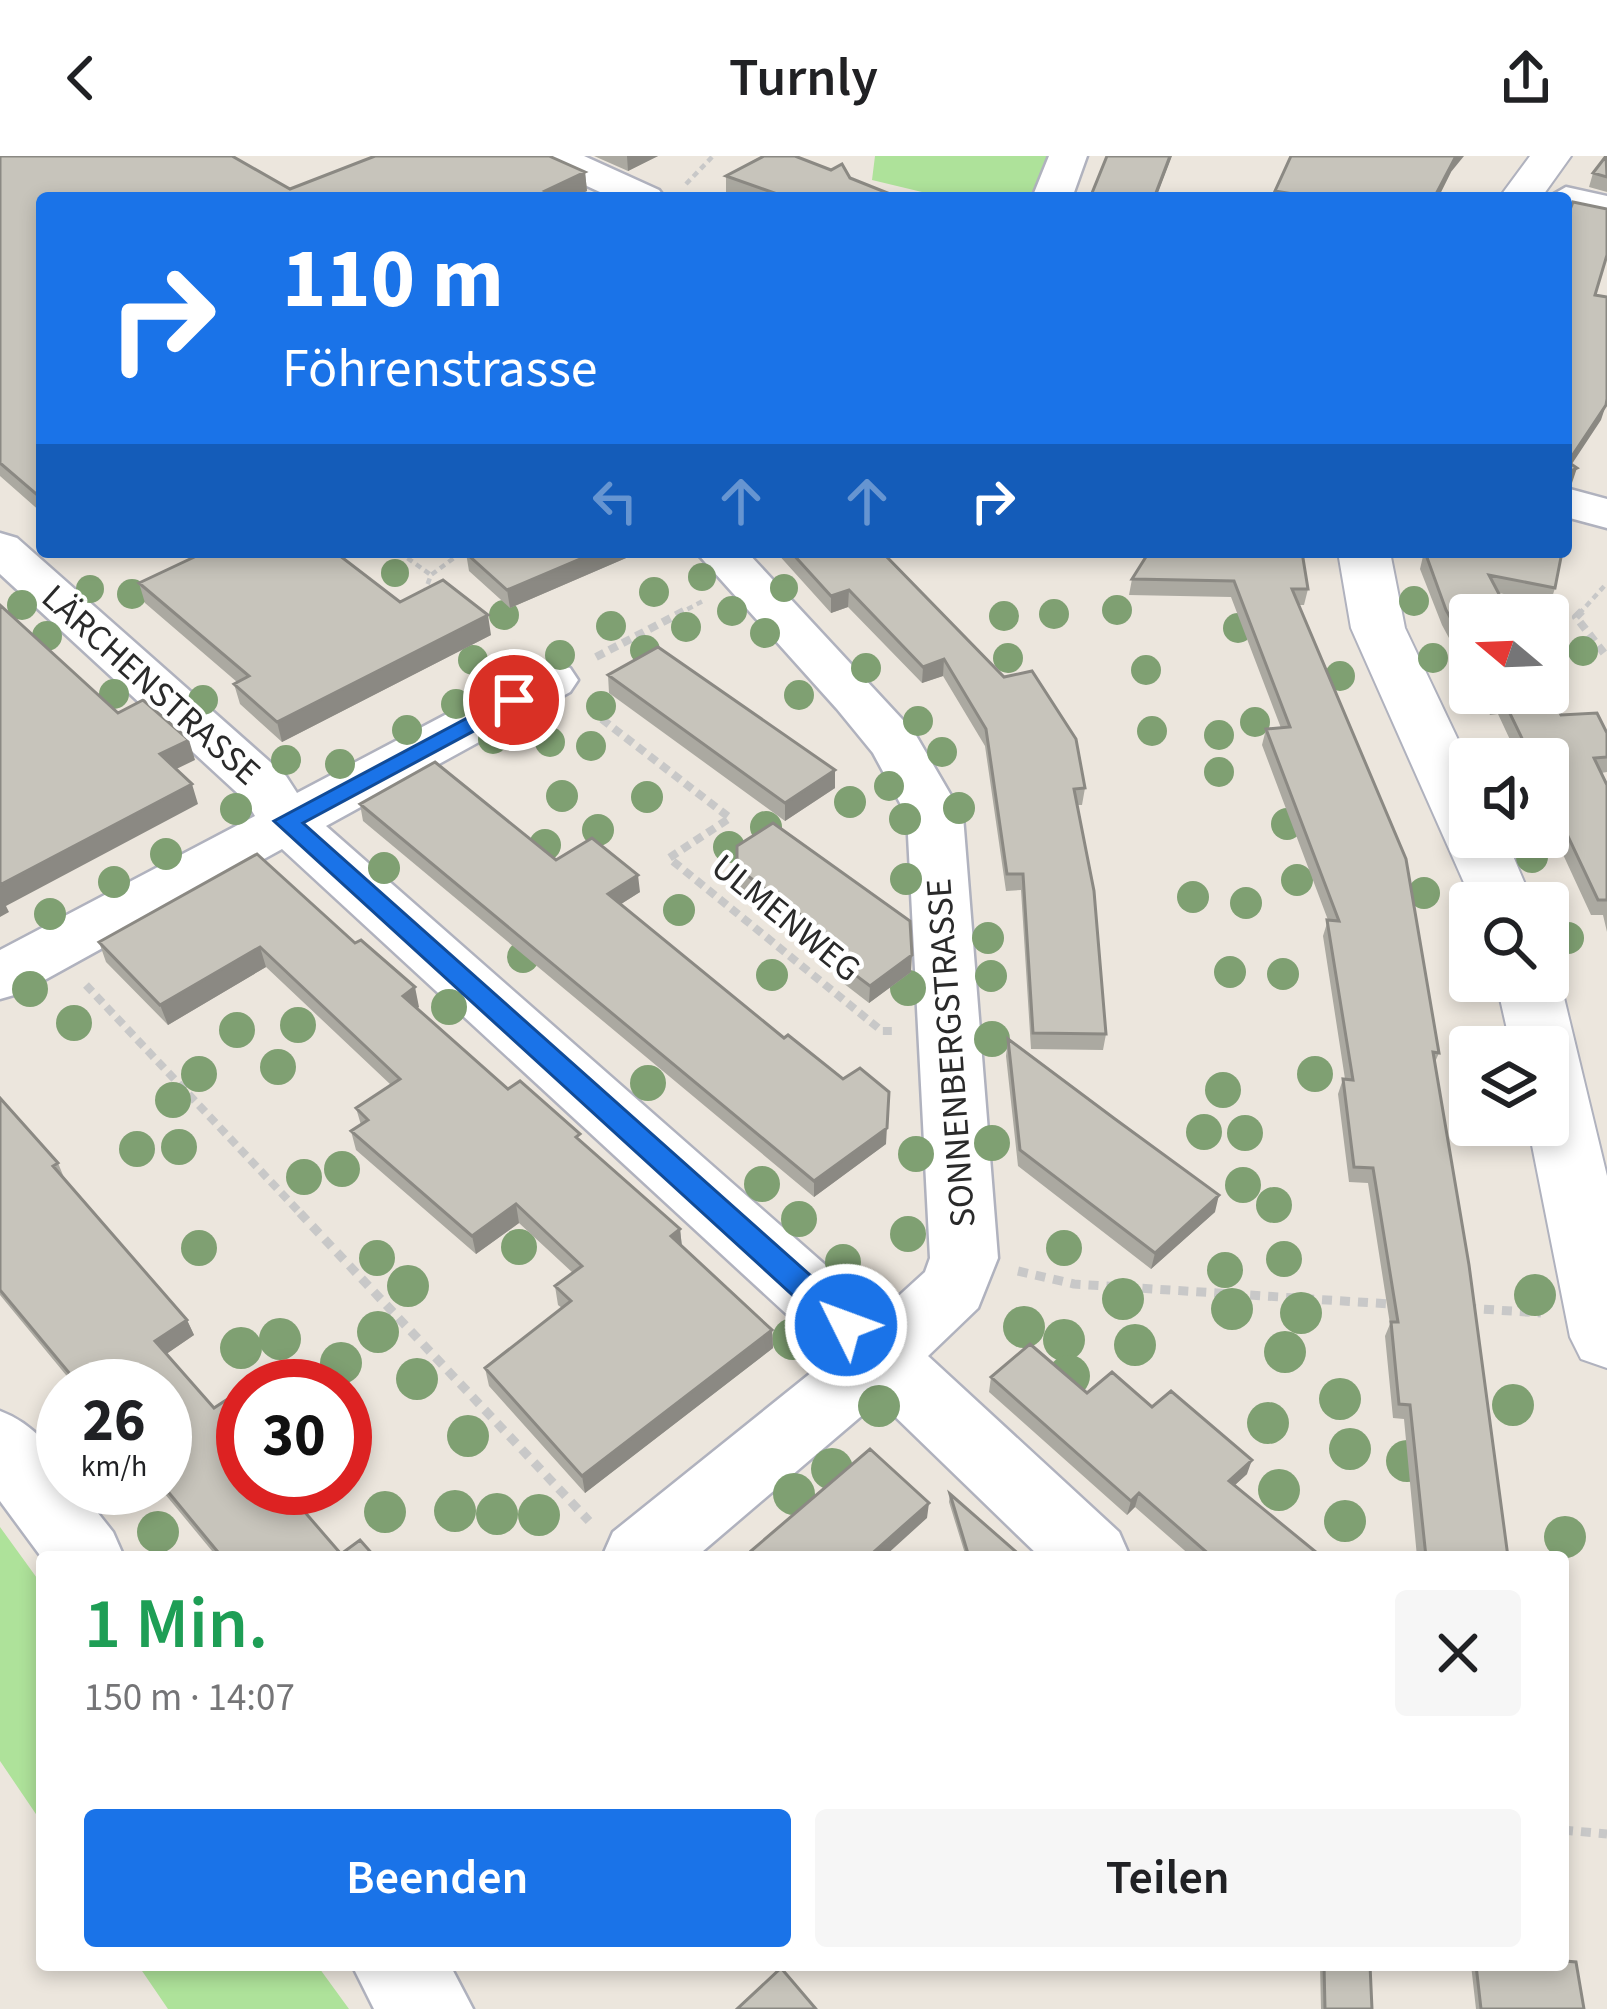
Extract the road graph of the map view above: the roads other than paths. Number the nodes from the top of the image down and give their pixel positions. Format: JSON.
{"nodes":[{"id":1,"x":553,"y":156,"type":"edge"},
{"id":2,"x":1068,"y":156,"type":"edge"},
{"id":3,"x":1551,"y":156,"type":"edge"},
{"id":4,"x":661,"y":192,"type":"edge"},
{"id":5,"x":1054,"y":192,"type":"edge"},
{"id":6,"x":1544,"y":192,"type":"edge"},
{"id":7,"x":1572,"y":201,"type":"edge"},
{"id":8,"x":1607,"y":208,"type":"edge"},
{"id":9,"x":1572,"y":504,"type":"edge"},
{"id":10,"x":1607,"y":514,"type":"edge"},
{"id":11,"x":0,"y":548,"type":"edge"},
{"id":12,"x":1365,"y":558,"type":"edge"},
{"id":13,"x":732,"y":566,"type":"edge"},
{"id":14,"x":551,"y":680,"type":"road end"},
{"id":15,"x":1449,"y":781,"type":"edge"},
{"id":16,"x":286,"y":821,"type":"junction"},
{"id":17,"x":0,"y":977,"type":"edge"},
{"id":18,"x":1567,"y":1146,"type":"edge"},
{"id":19,"x":1606,"y":1324,"type":"edge"},
{"id":20,"x":881,"y":1357,"type":"junction"},
{"id":21,"x":0,"y":1443,"type":"edge"},
{"id":22,"x":623,"y":1548,"type":"edge"},
{"id":23,"x":81,"y":1551,"type":"edge"},
{"id":24,"x":1086,"y":1551,"type":"edge"},
{"id":25,"x":400,"y":1971,"type":"edge"},
{"id":26,"x":428,"y":2009,"type":"edge"}],
"edges":[{"from":1,"to":4,"type":"street"},
{"from":2,"to":5,"type":"street"},
{"from":3,"to":6,"type":"main road"},
{"from":7,"to":8,"type":"street"},
{"from":9,"to":10,"type":"street"},
{"from":11,"to":16,"type":"street","name":"LÄRCHENSTRASSE"},
{"from":12,"to":15,"type":"main road"},
{"from":13,"to":20,"type":"street","name":"SONNENBERGSTRASSE"},
{"from":14,"to":16,"type":"street"},
{"from":16,"to":17,"type":"street"},
{"from":16,"to":20,"type":"street","name":"LÄRCHENSTRASSE"},
{"from":18,"to":19,"type":"main road"},
{"from":20,"to":22,"type":"street","name":"SONNENBERGSTRASSE"},
{"from":20,"to":24,"type":"street","name":"LÄRCHENSTRASSE"},
{"from":21,"to":23,"type":"street"},
{"from":25,"to":26,"type":"street"}]}
